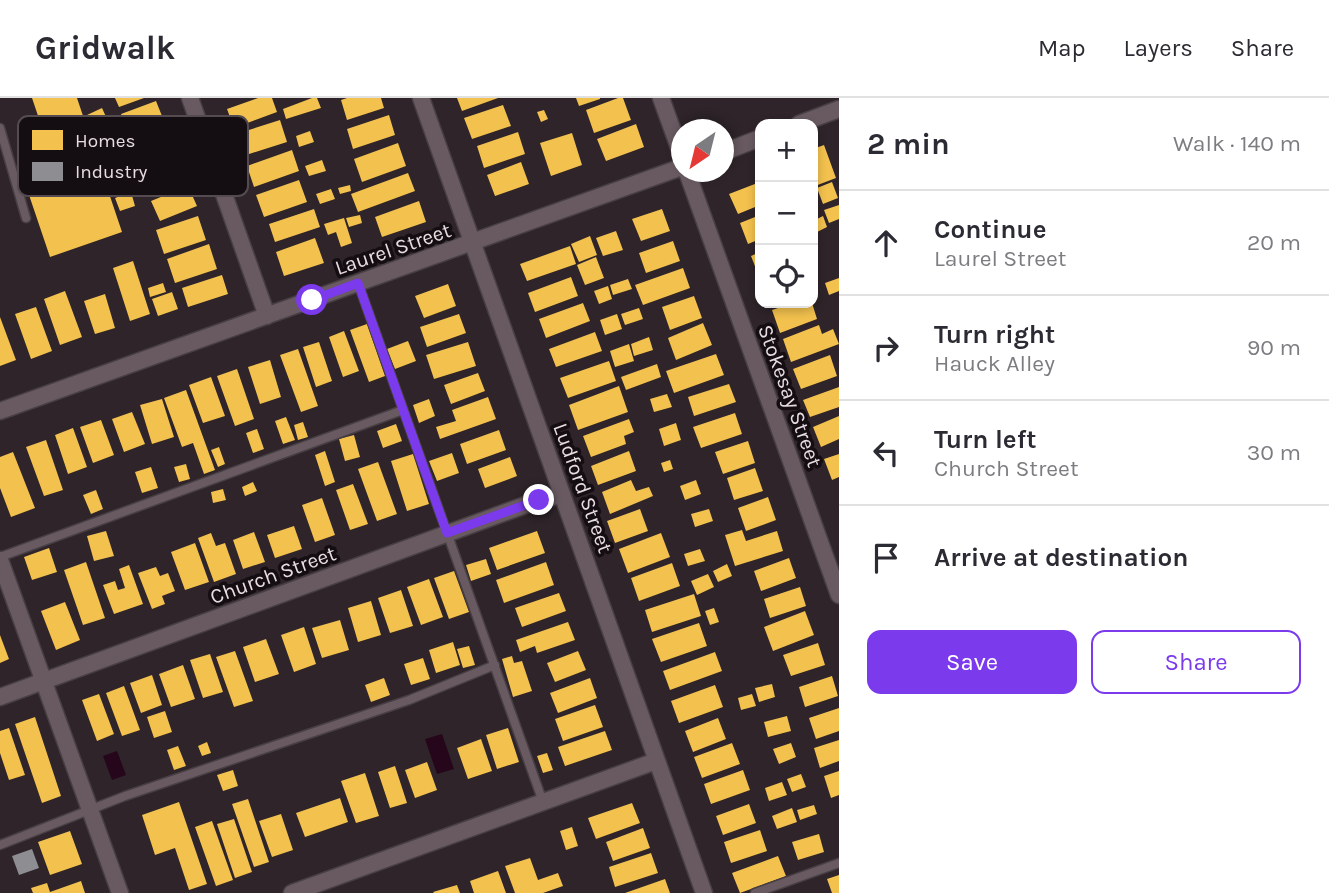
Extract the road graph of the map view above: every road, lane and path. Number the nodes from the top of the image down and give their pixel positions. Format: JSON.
{"nodes":[{"id":1,"x":190,"y":98,"type":"edge"},
{"id":2,"x":421,"y":98,"type":"edge"},
{"id":3,"x":661,"y":98,"type":"edge"},
{"id":4,"x":839,"y":109,"type":"edge"},
{"id":5,"x":196,"y":116,"type":"edge"},
{"id":6,"x":812,"y":119,"type":"edge"},
{"id":7,"x":671,"y":127,"type":"edge"},
{"id":8,"x":0,"y":128,"type":"edge"},
{"id":9,"x":755,"y":140,"type":"edge"},
{"id":10,"x":734,"y":148,"type":"edge"},
{"id":11,"x":671,"y":171,"type":"edge"},
{"id":12,"x":691,"y":182,"type":"edge"},
{"id":13,"x":18,"y":190,"type":"edge"},
{"id":14,"x":20,"y":196,"type":"edge"},
{"id":15,"x":225,"y":196,"type":"edge"},
{"id":16,"x":26,"y":218,"type":"dead end"},
{"id":17,"x":472,"y":243,"type":"junction"},
{"id":18,"x":358,"y":283,"type":"junction"},
{"id":19,"x":267,"y":316,"type":"junction"},
{"id":20,"x":403,"y":410,"type":"junction"},
{"id":21,"x":0,"y":411,"type":"edge"},
{"id":22,"x":562,"y":495,"type":"junction"},
{"id":23,"x":447,"y":533,"type":"junction"},
{"id":24,"x":0,"y":558,"type":"edge"},
{"id":25,"x":839,"y":595,"type":"edge"},
{"id":26,"x":495,"y":665,"type":"junction"},
{"id":27,"x":44,"y":681,"type":"junction"},
{"id":28,"x":0,"y":697,"type":"edge"},
{"id":29,"x":656,"y":761,"type":"junction"},
{"id":30,"x":543,"y":802,"type":"junction"},
{"id":31,"x":91,"y":810,"type":"junction"},
{"id":32,"x":0,"y":845,"type":"edge"},
{"id":33,"x":839,"y":863,"type":"edge"},
{"id":34,"x":120,"y":893,"type":"edge"},
{"id":35,"x":292,"y":893,"type":"edge"},
{"id":36,"x":704,"y":893,"type":"edge"},
{"id":37,"x":755,"y":893,"type":"edge"}],
"edges":[{"from":1,"to":5,"type":"street"},
{"from":2,"to":17,"type":"street","name":"Ludford Street"},
{"from":3,"to":7,"type":"street"},
{"from":4,"to":6,"type":"street"},
{"from":8,"to":13,"type":"lane"},
{"from":9,"to":10,"type":"street"},
{"from":11,"to":17,"type":"street","name":"Laurel Street"},
{"from":12,"to":25,"type":"street","name":"Stokesay Street"},
{"from":14,"to":16,"type":"lane"},
{"from":15,"to":19,"type":"street"},
{"from":17,"to":18,"type":"street","name":"Laurel Street"},
{"from":17,"to":22,"type":"street","name":"Ludford Street"},
{"from":18,"to":19,"type":"street","name":"Laurel Street"},
{"from":18,"to":20,"type":"lane"},
{"from":19,"to":21,"type":"street","name":"Laurel Street"},
{"from":20,"to":23,"type":"lane"},
{"from":20,"to":24,"type":"lane"},
{"from":22,"to":23,"type":"street","name":"Church Street"},
{"from":22,"to":29,"type":"street","name":"Ludford Street"},
{"from":23,"to":26,"type":"lane"},
{"from":23,"to":27,"type":"street","name":"Church Street"},
{"from":24,"to":27,"type":"street"},
{"from":26,"to":30,"type":"lane"},
{"from":26,"to":31,"type":"lane"},
{"from":27,"to":28,"type":"street","name":"Church Street"},
{"from":27,"to":31,"type":"street"},
{"from":29,"to":30,"type":"street"},
{"from":29,"to":36,"type":"street","name":"Ludford Street"},
{"from":30,"to":35,"type":"street"},
{"from":31,"to":32,"type":"lane"},
{"from":31,"to":34,"type":"street"},
{"from":33,"to":37,"type":"lane"}]}
